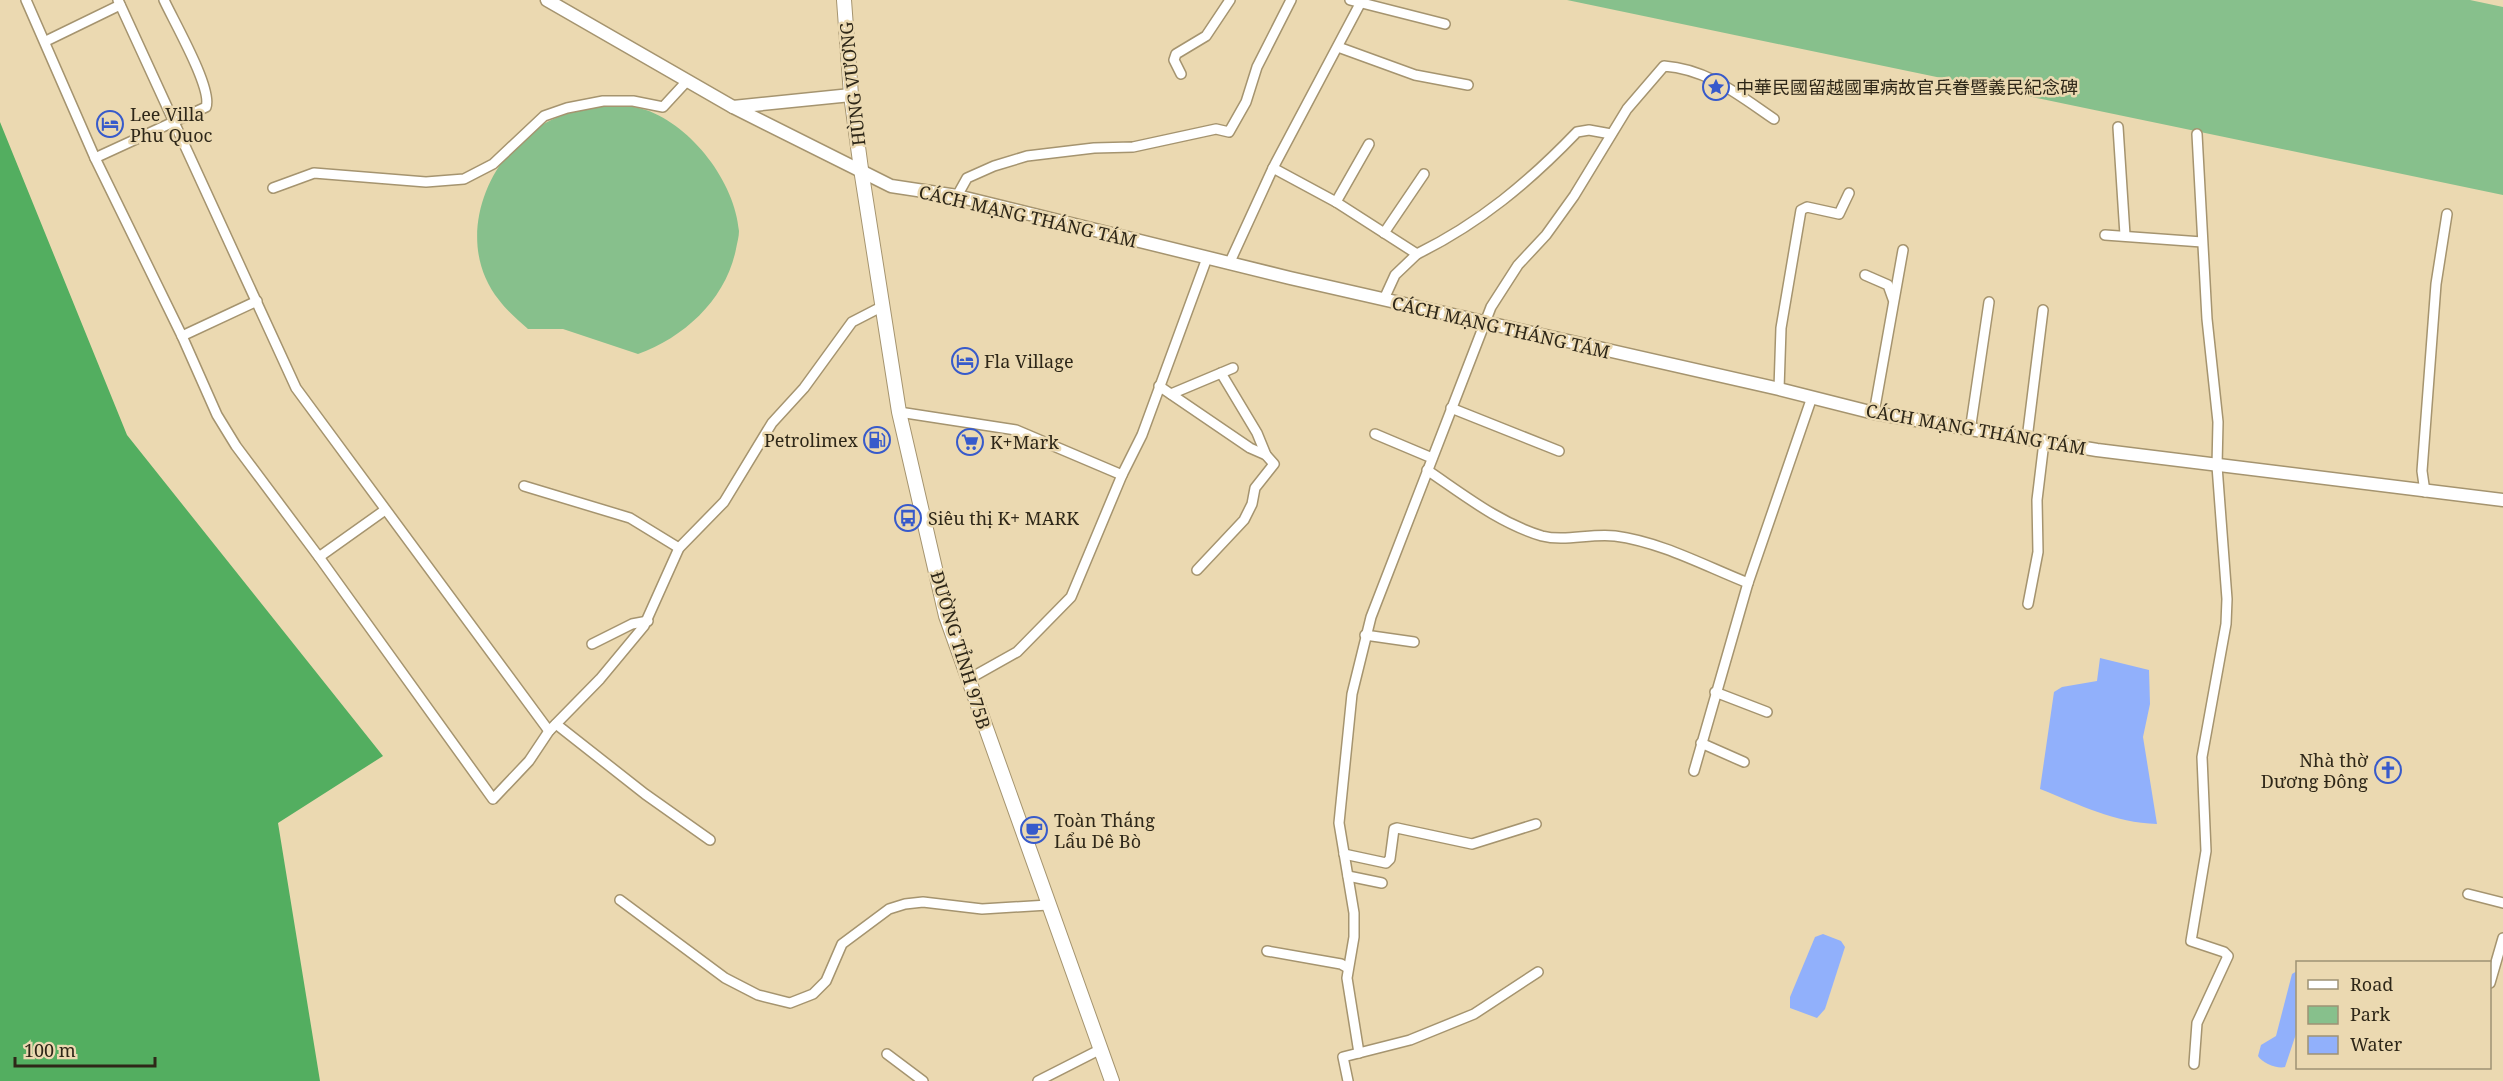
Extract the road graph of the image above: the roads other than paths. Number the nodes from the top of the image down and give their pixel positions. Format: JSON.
{"nodes":[{"id":1,"x":26,"y":0,"type":"edge"},
{"id":2,"x":164,"y":0,"type":"edge"},
{"id":3,"x":547,"y":0,"type":"edge"},
{"id":4,"x":844,"y":0,"type":"edge"},
{"id":5,"x":1230,"y":0,"type":"edge"},
{"id":6,"x":1291,"y":0,"type":"edge"},
{"id":7,"x":1350,"y":0,"type":"edge"},
{"id":8,"x":119,"y":2,"type":"edge"},
{"id":9,"x":1361,"y":2,"type":"junction"},
{"id":10,"x":1445,"y":24,"type":"dead end"},
{"id":11,"x":46,"y":41,"type":"junction"},
{"id":12,"x":1338,"y":47,"type":"junction"},
{"id":13,"x":1181,"y":74,"type":"dead end"},
{"id":14,"x":687,"y":81,"type":"junction"},
{"id":15,"x":1468,"y":85,"type":"dead end"},
{"id":16,"x":851,"y":95,"type":"junction"},
{"id":17,"x":733,"y":107,"type":"junction"},
{"id":18,"x":1774,"y":119,"type":"dead end"},
{"id":19,"x":173,"y":121,"type":"junction"},
{"id":20,"x":2118,"y":128,"type":"dead end"},
{"id":21,"x":1611,"y":134,"type":"junction"},
{"id":22,"x":2197,"y":134,"type":"dead end"},
{"id":23,"x":1369,"y":144,"type":"dead end"},
{"id":24,"x":94,"y":158,"type":"junction"},
{"id":25,"x":1273,"y":168,"type":"junction"},
{"id":26,"x":861,"y":169,"type":"junction"},
{"id":27,"x":1424,"y":174,"type":"dead end"},
{"id":28,"x":273,"y":188,"type":"dead end"},
{"id":29,"x":1848,"y":193,"type":"dead end"},
{"id":30,"x":957,"y":196,"type":"junction"},
{"id":31,"x":1336,"y":202,"type":"junction"},
{"id":32,"x":2447,"y":214,"type":"dead end"},
{"id":33,"x":1384,"y":233,"type":"junction"},
{"id":34,"x":2105,"y":235,"type":"dead end"},
{"id":35,"x":2125,"y":235,"type":"junction"},
{"id":36,"x":2202,"y":242,"type":"junction"},
{"id":37,"x":1903,"y":250,"type":"dead end"},
{"id":38,"x":1417,"y":254,"type":"junction"},
{"id":39,"x":1207,"y":258,"type":"junction"},
{"id":40,"x":1229,"y":264,"type":"junction"},
{"id":41,"x":1865,"y":275,"type":"dead end"},
{"id":42,"x":1384,"y":299,"type":"junction"},
{"id":43,"x":1893,"y":299,"type":"junction"},
{"id":44,"x":257,"y":301,"type":"junction"},
{"id":45,"x":1989,"y":302,"type":"dead end"},
{"id":46,"x":884,"y":306,"type":"junction"},
{"id":47,"x":2043,"y":310,"type":"dead end"},
{"id":48,"x":1485,"y":322,"type":"junction"},
{"id":49,"x":182,"y":336,"type":"junction"},
{"id":50,"x":1233,"y":368,"type":"dead end"},
{"id":51,"x":1221,"y":373,"type":"junction"},
{"id":52,"x":1159,"y":386,"type":"junction"},
{"id":53,"x":1779,"y":389,"type":"junction"},
{"id":54,"x":1171,"y":394,"type":"junction"},
{"id":55,"x":1812,"y":397,"type":"junction"},
{"id":56,"x":1451,"y":408,"type":"junction"},
{"id":57,"x":899,"y":412,"type":"junction"},
{"id":58,"x":1874,"y":413,"type":"junction"},
{"id":59,"x":1970,"y":431,"type":"junction"},
{"id":60,"x":1375,"y":434,"type":"dead end"},
{"id":61,"x":2027,"y":439,"type":"junction"},
{"id":62,"x":2044,"y":442,"type":"junction"},
{"id":63,"x":1559,"y":451,"type":"dead end"},
{"id":64,"x":1266,"y":455,"type":"junction"},
{"id":65,"x":1432,"y":458,"type":"junction"},
{"id":66,"x":2217,"y":466,"type":"junction"},
{"id":67,"x":1427,"y":470,"type":"junction"},
{"id":68,"x":1122,"y":475,"type":"junction"},
{"id":69,"x":524,"y":486,"type":"dead end"},
{"id":70,"x":2425,"y":492,"type":"junction"},
{"id":71,"x":2503,"y":500,"type":"edge"},
{"id":72,"x":385,"y":510,"type":"junction"},
{"id":73,"x":679,"y":548,"type":"junction"},
{"id":74,"x":319,"y":557,"type":"junction"},
{"id":75,"x":1197,"y":570,"type":"dead end"},
{"id":76,"x":1748,"y":583,"type":"junction"},
{"id":77,"x":2028,"y":604,"type":"dead end"},
{"id":78,"x":648,"y":621,"type":"junction"},
{"id":79,"x":1365,"y":635,"type":"junction"},
{"id":80,"x":1414,"y":642,"type":"dead end"},
{"id":81,"x":592,"y":644,"type":"dead end"},
{"id":82,"x":967,"y":680,"type":"junction"},
{"id":83,"x":1715,"y":692,"type":"junction"},
{"id":84,"x":1767,"y":712,"type":"dead end"},
{"id":85,"x":553,"y":727,"type":"junction"},
{"id":86,"x":1701,"y":743,"type":"junction"},
{"id":87,"x":1744,"y":762,"type":"dead end"},
{"id":88,"x":1694,"y":771,"type":"dead end"},
{"id":89,"x":1536,"y":824,"type":"dead end"},
{"id":90,"x":710,"y":840,"type":"dead end"},
{"id":91,"x":1344,"y":854,"type":"junction"},
{"id":92,"x":1348,"y":876,"type":"junction"},
{"id":93,"x":1382,"y":884,"type":"dead end"},
{"id":94,"x":2468,"y":894,"type":"dead end"},
{"id":95,"x":620,"y":900,"type":"dead end"},
{"id":96,"x":2503,"y":903,"type":"edge"},
{"id":97,"x":1048,"y":905,"type":"junction"},
{"id":98,"x":2503,"y":938,"type":"edge"},
{"id":99,"x":1267,"y":951,"type":"dead end"},
{"id":100,"x":1348,"y":968,"type":"junction"},
{"id":101,"x":1538,"y":972,"type":"dead end"},
{"id":102,"x":2491,"y":980,"type":"edge"},
{"id":103,"x":1101,"y":1049,"type":"junction"},
{"id":104,"x":1359,"y":1053,"type":"junction"},
{"id":105,"x":887,"y":1054,"type":"dead end"},
{"id":106,"x":2194,"y":1064,"type":"dead end"},
{"id":107,"x":923,"y":1081,"type":"edge"},
{"id":108,"x":1038,"y":1081,"type":"edge"},
{"id":109,"x":1112,"y":1081,"type":"edge"},
{"id":110,"x":1348,"y":1081,"type":"edge"}],
"edges":[{"from":1,"to":11,"type":"street"},
{"from":2,"to":19,"type":"street"},
{"from":3,"to":14,"type":"street","name":"CÁCH MẠNG THÁNG TÁM"},
{"from":4,"to":16,"type":"main road","name":"HÙNG VƯƠNG"},
{"from":5,"to":13,"type":"street"},
{"from":6,"to":30,"type":"street"},
{"from":7,"to":9,"type":"street"},
{"from":8,"to":11,"type":"street"},
{"from":8,"to":19,"type":"street"},
{"from":9,"to":10,"type":"street"},
{"from":9,"to":12,"type":"street"},
{"from":11,"to":24,"type":"street"},
{"from":12,"to":15,"type":"street"},
{"from":12,"to":25,"type":"street"},
{"from":14,"to":17,"type":"street","name":"CÁCH MẠNG THÁNG TÁM"},
{"from":14,"to":28,"type":"street"},
{"from":16,"to":17,"type":"street"},
{"from":16,"to":26,"type":"main road","name":"HÙNG VƯƠNG"},
{"from":17,"to":26,"type":"street","name":"CÁCH MẠNG THÁNG TÁM"},
{"from":18,"to":21,"type":"street"},
{"from":19,"to":24,"type":"street"},
{"from":19,"to":44,"type":"street"},
{"from":20,"to":35,"type":"street"},
{"from":21,"to":38,"type":"street"},
{"from":21,"to":48,"type":"street"},
{"from":22,"to":36,"type":"street"},
{"from":23,"to":31,"type":"street"},
{"from":24,"to":49,"type":"street"},
{"from":25,"to":31,"type":"street"},
{"from":25,"to":40,"type":"street"},
{"from":26,"to":30,"type":"street","name":"CÁCH MẠNG THÁNG TÁM"},
{"from":26,"to":46,"type":"main road","name":"ĐƯỜNG TỈNH 975B"},
{"from":27,"to":33,"type":"street"},
{"from":29,"to":53,"type":"street"},
{"from":30,"to":39,"type":"street","name":"CÁCH MẠNG THÁNG TÁM"},
{"from":31,"to":33,"type":"street"},
{"from":32,"to":70,"type":"street"},
{"from":33,"to":38,"type":"street"},
{"from":34,"to":35,"type":"street"},
{"from":35,"to":36,"type":"street"},
{"from":36,"to":66,"type":"street"},
{"from":37,"to":43,"type":"street"},
{"from":38,"to":42,"type":"street"},
{"from":39,"to":40,"type":"street","name":"CÁCH MẠNG THÁNG TÁM"},
{"from":39,"to":52,"type":"street"},
{"from":40,"to":42,"type":"street","name":"CÁCH MẠNG THÁNG TÁM"},
{"from":41,"to":43,"type":"street"},
{"from":42,"to":48,"type":"street","name":"CÁCH MẠNG THÁNG TÁM"},
{"from":43,"to":58,"type":"street"},
{"from":44,"to":49,"type":"street"},
{"from":44,"to":72,"type":"street"},
{"from":45,"to":59,"type":"street"},
{"from":46,"to":57,"type":"main road","name":"ĐƯỜNG TỈNH 975B"},
{"from":46,"to":73,"type":"street"},
{"from":47,"to":61,"type":"street"},
{"from":48,"to":53,"type":"street","name":"CÁCH MẠNG THÁNG TÁM"},
{"from":48,"to":56,"type":"street"},
{"from":49,"to":74,"type":"street"},
{"from":50,"to":51,"type":"street"},
{"from":51,"to":54,"type":"street"},
{"from":51,"to":64,"type":"street"},
{"from":52,"to":54,"type":"street"},
{"from":52,"to":68,"type":"street"},
{"from":53,"to":55,"type":"street","name":"CÁCH MẠNG THÁNG TÁM"},
{"from":54,"to":64,"type":"street"},
{"from":55,"to":58,"type":"street","name":"CÁCH MẠNG THÁNG TÁM"},
{"from":55,"to":76,"type":"street"},
{"from":56,"to":63,"type":"street"},
{"from":56,"to":65,"type":"street"},
{"from":57,"to":68,"type":"street"},
{"from":57,"to":82,"type":"main road","name":"ĐƯỜNG TỈNH 975B"},
{"from":58,"to":59,"type":"street","name":"CÁCH MẠNG THÁNG TÁM"},
{"from":59,"to":61,"type":"street","name":"CÁCH MẠNG THÁNG TÁM"},
{"from":60,"to":65,"type":"street"},
{"from":61,"to":62,"type":"street","name":"CÁCH MẠNG THÁNG TÁM"},
{"from":62,"to":66,"type":"street","name":"CÁCH MẠNG THÁNG TÁM"},
{"from":62,"to":77,"type":"street"},
{"from":64,"to":75,"type":"street"},
{"from":65,"to":67,"type":"street"},
{"from":66,"to":70,"type":"street","name":"CÁCH MẠNG THÁNG TÁM"},
{"from":66,"to":106,"type":"street"},
{"from":67,"to":76,"type":"street"},
{"from":67,"to":79,"type":"street"},
{"from":68,"to":82,"type":"street"},
{"from":69,"to":73,"type":"street"},
{"from":70,"to":71,"type":"street","name":"CÁCH MẠNG THÁNG TÁM"},
{"from":72,"to":74,"type":"street"},
{"from":72,"to":85,"type":"street"},
{"from":73,"to":78,"type":"street"},
{"from":74,"to":85,"type":"street"},
{"from":76,"to":83,"type":"street"},
{"from":78,"to":81,"type":"street"},
{"from":78,"to":85,"type":"street"},
{"from":79,"to":80,"type":"street"},
{"from":79,"to":91,"type":"street"},
{"from":82,"to":97,"type":"main road","name":"ĐƯỜNG TỈNH 975B"},
{"from":83,"to":84,"type":"street"},
{"from":83,"to":86,"type":"street"},
{"from":85,"to":90,"type":"street"},
{"from":86,"to":87,"type":"street"},
{"from":86,"to":88,"type":"street"},
{"from":89,"to":91,"type":"street"},
{"from":91,"to":92,"type":"street"},
{"from":92,"to":93,"type":"street"},
{"from":92,"to":100,"type":"street"},
{"from":94,"to":96,"type":"street"},
{"from":95,"to":97,"type":"street"},
{"from":97,"to":103,"type":"main road","name":"ĐƯỜNG TỈNH 975B"},
{"from":98,"to":102,"type":"street"},
{"from":99,"to":100,"type":"street"},
{"from":100,"to":104,"type":"street"},
{"from":101,"to":104,"type":"street"},
{"from":103,"to":108,"type":"street"},
{"from":103,"to":109,"type":"main road","name":"ĐƯỜNG TỈNH 975B"},
{"from":104,"to":110,"type":"street"},
{"from":105,"to":107,"type":"street"}]}
